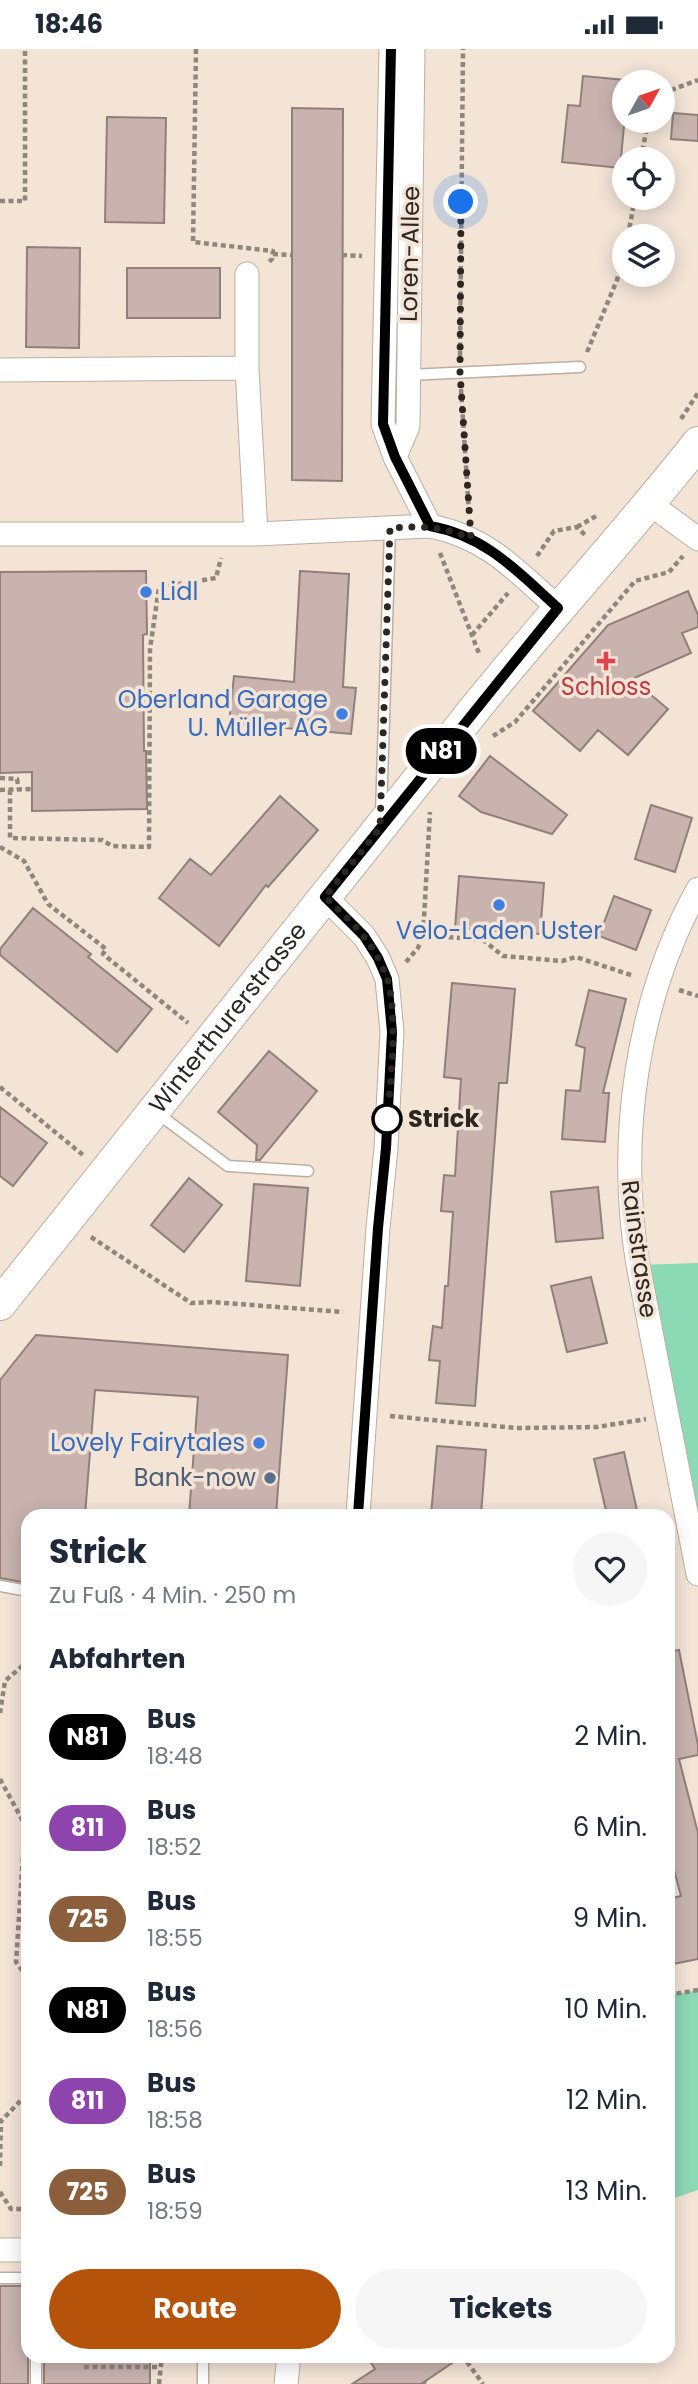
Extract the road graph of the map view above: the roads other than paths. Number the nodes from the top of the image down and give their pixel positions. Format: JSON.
{"nodes":[{"id":1,"x":391,"y":49,"type":"edge"},
{"id":2,"x":412,"y":49,"type":"edge"},
{"id":3,"x":247,"y":274,"type":"road end"},
{"id":4,"x":580,"y":366,"type":"road end"},
{"id":5,"x":247,"y":368,"type":"junction"},
{"id":6,"x":0,"y":370,"type":"edge"},
{"id":7,"x":409,"y":375,"type":"junction"},
{"id":8,"x":698,"y":443,"type":"edge"},
{"id":9,"x":395,"y":457,"type":"junction"},
{"id":10,"x":650,"y":504,"type":"junction"},
{"id":11,"x":430,"y":526,"type":"junction"},
{"id":12,"x":390,"y":528,"type":"junction"},
{"id":13,"x":0,"y":534,"type":"edge"},
{"id":14,"x":256,"y":534,"type":"junction"},
{"id":15,"x":698,"y":538,"type":"edge"},
{"id":16,"x":558,"y":608,"type":"junction"},
{"id":17,"x":380,"y":828,"type":"junction"},
{"id":18,"x":698,"y":889,"type":"edge"},
{"id":19,"x":325,"y":897,"type":"junction"},
{"id":20,"x":155,"y":1111,"type":"junction"},
{"id":21,"x":308,"y":1171,"type":"dead end"},
{"id":22,"x":0,"y":1304,"type":"edge"},
{"id":23,"x":358,"y":1509,"type":"edge"},
{"id":24,"x":698,"y":1574,"type":"edge"},
{"id":25,"x":0,"y":1586,"type":"edge"},
{"id":26,"x":21,"y":1590,"type":"edge"},
{"id":27,"x":0,"y":2250,"type":"edge"},
{"id":28,"x":21,"y":2250,"type":"edge"},
{"id":29,"x":0,"y":2278,"type":"edge"},
{"id":30,"x":21,"y":2279,"type":"edge"},
{"id":31,"x":36,"y":2363,"type":"edge"},
{"id":32,"x":203,"y":2363,"type":"edge"},
{"id":33,"x":288,"y":2363,"type":"edge"},
{"id":34,"x":36,"y":2384,"type":"edge"},
{"id":35,"x":203,"y":2384,"type":"edge"},
{"id":36,"x":286,"y":2384,"type":"edge"}],
"edges":[{"from":1,"to":9,"type":"street","name":"Loren-Allee"},
{"from":2,"to":7,"type":"street","name":"Loren-Allee"},
{"from":3,"to":5,"type":"street"},
{"from":4,"to":7,"type":"lane"},
{"from":5,"to":6,"type":"street"},
{"from":5,"to":14,"type":"street"},
{"from":7,"to":9,"type":"street","name":"Loren-Allee"},
{"from":8,"to":10,"type":"main road","name":"Winterthurerstrasse"},
{"from":9,"to":11,"type":"street","name":"Loren-Allee"},
{"from":10,"to":15,"type":"street"},
{"from":10,"to":16,"type":"main road","name":"Winterthurerstrasse"},
{"from":11,"to":12,"type":"street"},
{"from":11,"to":16,"type":"street"},
{"from":12,"to":14,"type":"street"},
{"from":12,"to":17,"type":"lane"},
{"from":13,"to":14,"type":"street"},
{"from":16,"to":17,"type":"main road","name":"Winterthurerstrasse"},
{"from":17,"to":19,"type":"main road","name":"Winterthurerstrasse"},
{"from":18,"to":24,"type":"street","name":"Rainstrasse"},
{"from":19,"to":20,"type":"main road","name":"Winterthurerstrasse"},
{"from":19,"to":23,"type":"street"},
{"from":20,"to":21,"type":"lane"},
{"from":20,"to":22,"type":"main road","name":"Winterthurerstrasse"},
{"from":25,"to":26,"type":"lane"},
{"from":27,"to":28,"type":"street"},
{"from":29,"to":30,"type":"lane"},
{"from":31,"to":34,"type":"lane"},
{"from":32,"to":35,"type":"lane"},
{"from":33,"to":36,"type":"street"}]}
